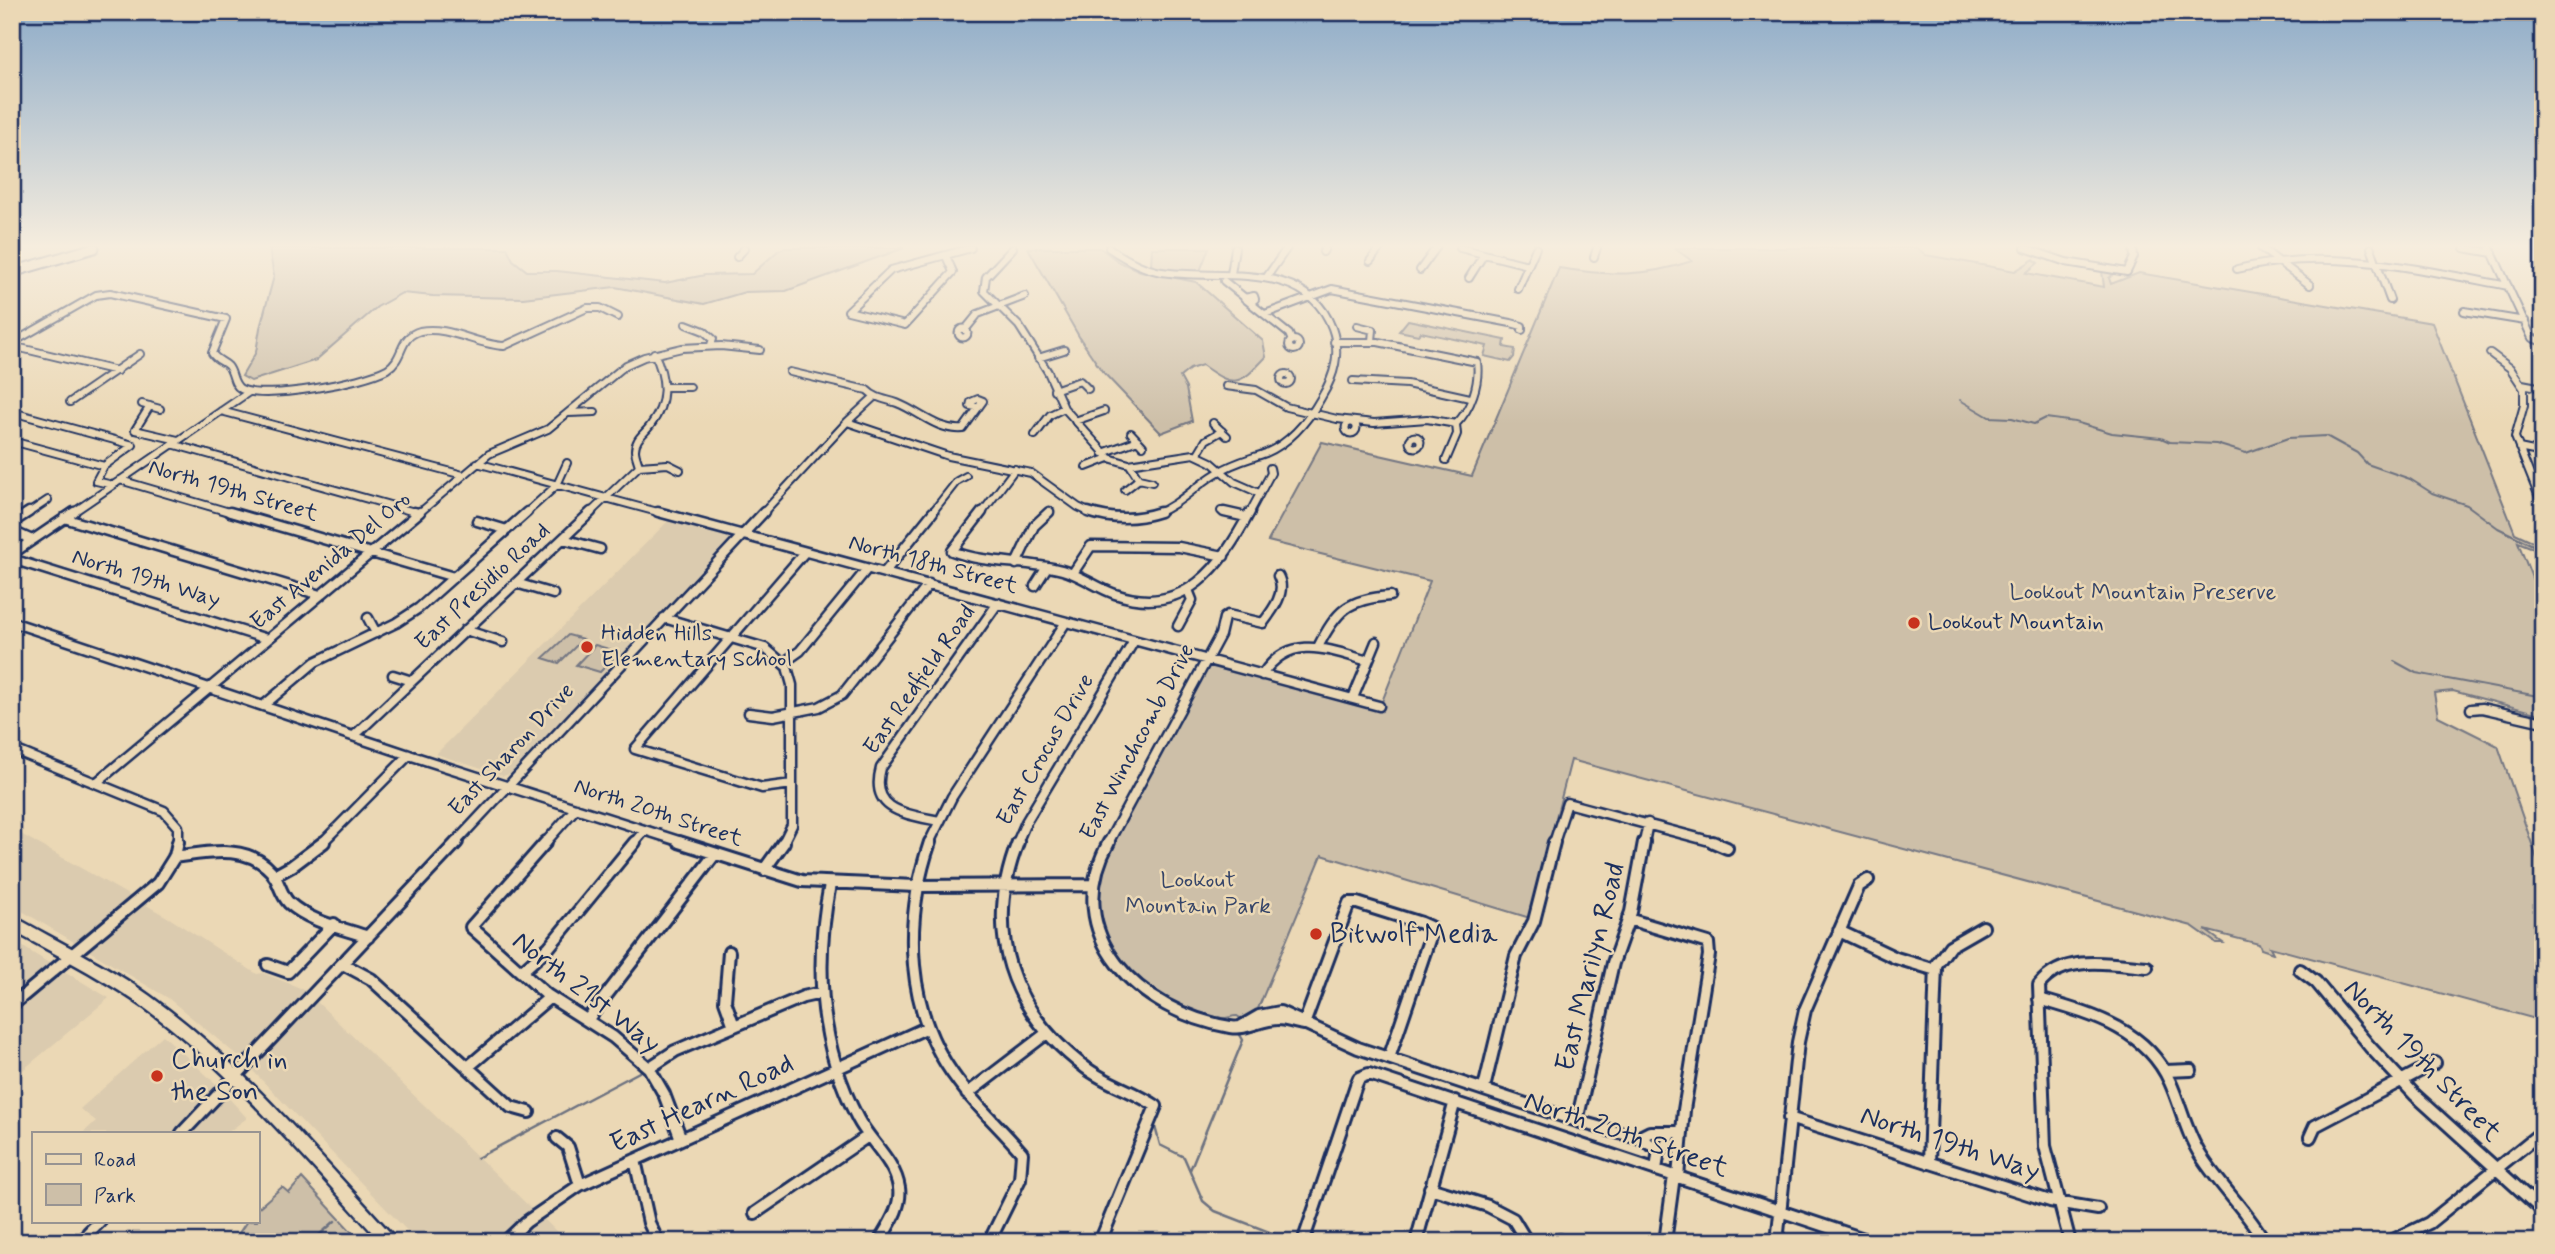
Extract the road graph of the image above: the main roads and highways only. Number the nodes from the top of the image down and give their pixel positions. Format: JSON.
{"nodes":[{"id":1,"x":12,"y":923,"type":"edge"},
{"id":2,"x":390,"y":1242,"type":"edge"}],
"edges":[{"from":1,"to":2,"type":"main road"}]}
